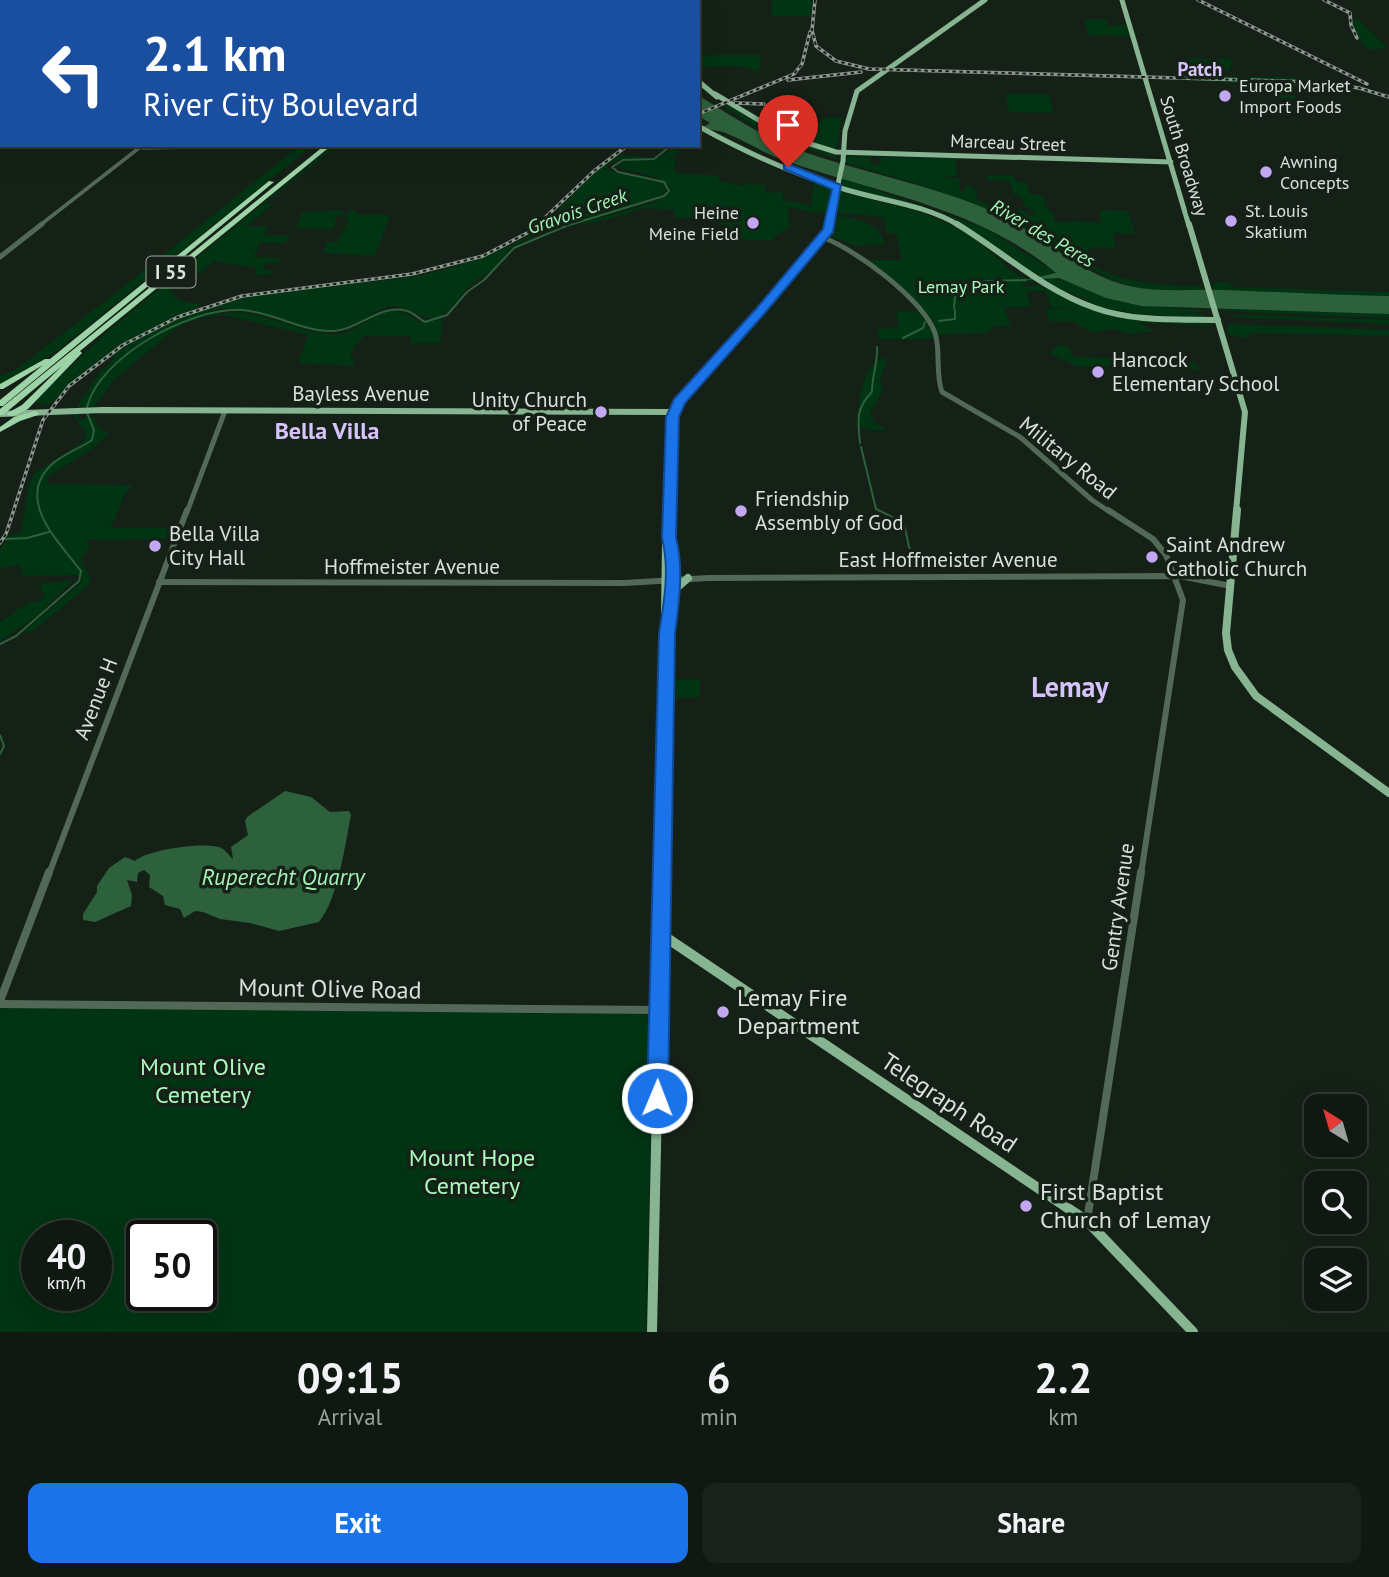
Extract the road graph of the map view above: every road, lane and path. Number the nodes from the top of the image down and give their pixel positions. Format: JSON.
{"nodes":[{"id":1,"x":985,"y":0,"type":"edge"},
{"id":2,"x":1122,"y":0,"type":"edge"},
{"id":3,"x":700,"y":83,"type":"edge"},
{"id":4,"x":700,"y":128,"type":"edge"},
{"id":5,"x":136,"y":147,"type":"edge"},
{"id":6,"x":184,"y":147,"type":"edge"},
{"id":7,"x":317,"y":147,"type":"edge"},
{"id":8,"x":327,"y":147,"type":"edge"},
{"id":9,"x":139,"y":148,"type":"junction"},
{"id":10,"x":844,"y":152,"type":"junction"},
{"id":11,"x":1171,"y":162,"type":"junction"},
{"id":12,"x":839,"y":179,"type":"junction"},
{"id":13,"x":822,"y":181,"type":"junction"},
{"id":14,"x":837,"y":187,"type":"junction"},
{"id":15,"x":854,"y":192,"type":"junction"},
{"id":16,"x":836,"y":196,"type":"junction"},
{"id":17,"x":824,"y":238,"type":"junction"},
{"id":18,"x":0,"y":257,"type":"edge"},
{"id":19,"x":1218,"y":320,"type":"junction"},
{"id":20,"x":91,"y":338,"type":"junction"},
{"id":21,"x":69,"y":347,"type":"junction"},
{"id":22,"x":0,"y":387,"type":"edge"},
{"id":23,"x":33,"y":401,"type":"junction"},
{"id":24,"x":1,"y":408,"type":"edge"},
{"id":25,"x":15,"y":411,"type":"junction"},
{"id":26,"x":42,"y":411,"type":"junction"},
{"id":27,"x":225,"y":411,"type":"junction"},
{"id":28,"x":673,"y":416,"type":"junction"},
{"id":29,"x":0,"y":430,"type":"edge"},
{"id":30,"x":1174,"y":576,"type":"junction"},
{"id":31,"x":688,"y":578,"type":"junction"},
{"id":32,"x":669,"y":581,"type":"junction"},
{"id":33,"x":159,"y":582,"type":"junction"},
{"id":34,"x":1230,"y":586,"type":"junction"},
{"id":35,"x":673,"y":591,"type":"junction"},
{"id":36,"x":1182,"y":597,"type":"joint"},
{"id":37,"x":668,"y":622,"type":"junction"},
{"id":38,"x":1389,"y":793,"type":"edge"},
{"id":39,"x":661,"y":934,"type":"junction"},
{"id":40,"x":0,"y":1003,"type":"edge"},
{"id":41,"x":659,"y":1010,"type":"junction"},
{"id":42,"x":1087,"y":1221,"type":"junction"},
{"id":43,"x":652,"y":1332,"type":"edge"},
{"id":44,"x":1193,"y":1332,"type":"edge"}],
"edges":[{"from":1,"to":10,"type":"main road"},
{"from":2,"to":11,"type":"main road","name":"South Broadway"},
{"from":3,"to":10,"type":"main road","name":"Marceau Street"},
{"from":4,"to":13,"type":"main road"},
{"from":5,"to":9,"type":"street"},
{"from":6,"to":9,"type":"street"},
{"from":7,"to":21,"type":"highway","number":"I 55"},
{"from":8,"to":20,"type":"highway","number":"I 55"},
{"from":9,"to":18,"type":"street"},
{"from":10,"to":11,"type":"main road","name":"Marceau Street"},
{"from":10,"to":12,"type":"main road"},
{"from":11,"to":19,"type":"main road","name":"South Broadway"},
{"from":12,"to":13,"type":"main road"},
{"from":12,"to":14,"type":"main road"},
{"from":13,"to":14,"type":"main road"},
{"from":14,"to":15,"type":"main road"},
{"from":14,"to":16,"type":"main road"},
{"from":15,"to":16,"type":"main road"},
{"from":15,"to":19,"type":"main road"},
{"from":16,"to":17,"type":"main road"},
{"from":17,"to":28,"type":"main road"},
{"from":17,"to":30,"type":"street","name":"Military Road"},
{"from":19,"to":34,"type":"main road","name":"South Broadway"},
{"from":20,"to":23,"type":"highway"},
{"from":20,"to":25,"type":"highway","number":"I 55"},
{"from":21,"to":22,"type":"highway"},
{"from":21,"to":24,"type":"highway","number":"I 55"},
{"from":23,"to":25,"type":"highway"},
{"from":23,"to":26,"type":"highway"},
{"from":24,"to":25,"type":"highway","number":"I 55"},
{"from":24,"to":25,"type":"main road","name":"Bayless Avenue"},
{"from":25,"to":26,"type":"highway"},
{"from":25,"to":26,"type":"main road","name":"Bayless Avenue"},
{"from":25,"to":29,"type":"highway"},
{"from":26,"to":27,"type":"main road","name":"Bayless Avenue"},
{"from":27,"to":28,"type":"main road","name":"Bayless Avenue"},
{"from":27,"to":33,"type":"street","name":"Avenue H"},
{"from":28,"to":32,"type":"main road"},
{"from":30,"to":31,"type":"street","name":"East Hoffmeister Avenue"},
{"from":30,"to":34,"type":"street","name":"East Hoffmeister Avenue"},
{"from":30,"to":36,"type":"street","name":"Military Road"},
{"from":31,"to":32,"type":"street","name":"East Hoffmeister Avenue"},
{"from":31,"to":35,"type":"main road"},
{"from":32,"to":33,"type":"street","name":"Hoffmeister Avenue"},
{"from":32,"to":35,"type":"main road"},
{"from":32,"to":37,"type":"main road"},
{"from":33,"to":40,"type":"street","name":"Avenue H"},
{"from":34,"to":38,"type":"main road","name":"South Broadway"},
{"from":35,"to":37,"type":"main road"},
{"from":36,"to":42,"type":"street","name":"Gentry Avenue"},
{"from":37,"to":39,"type":"main road"},
{"from":39,"to":41,"type":"main road"},
{"from":39,"to":42,"type":"main road","name":"Telegraph Road"},
{"from":40,"to":41,"type":"street","name":"Mount Olive Road"},
{"from":41,"to":43,"type":"main road"},
{"from":42,"to":44,"type":"main road","name":"Telegraph Road"}]}
